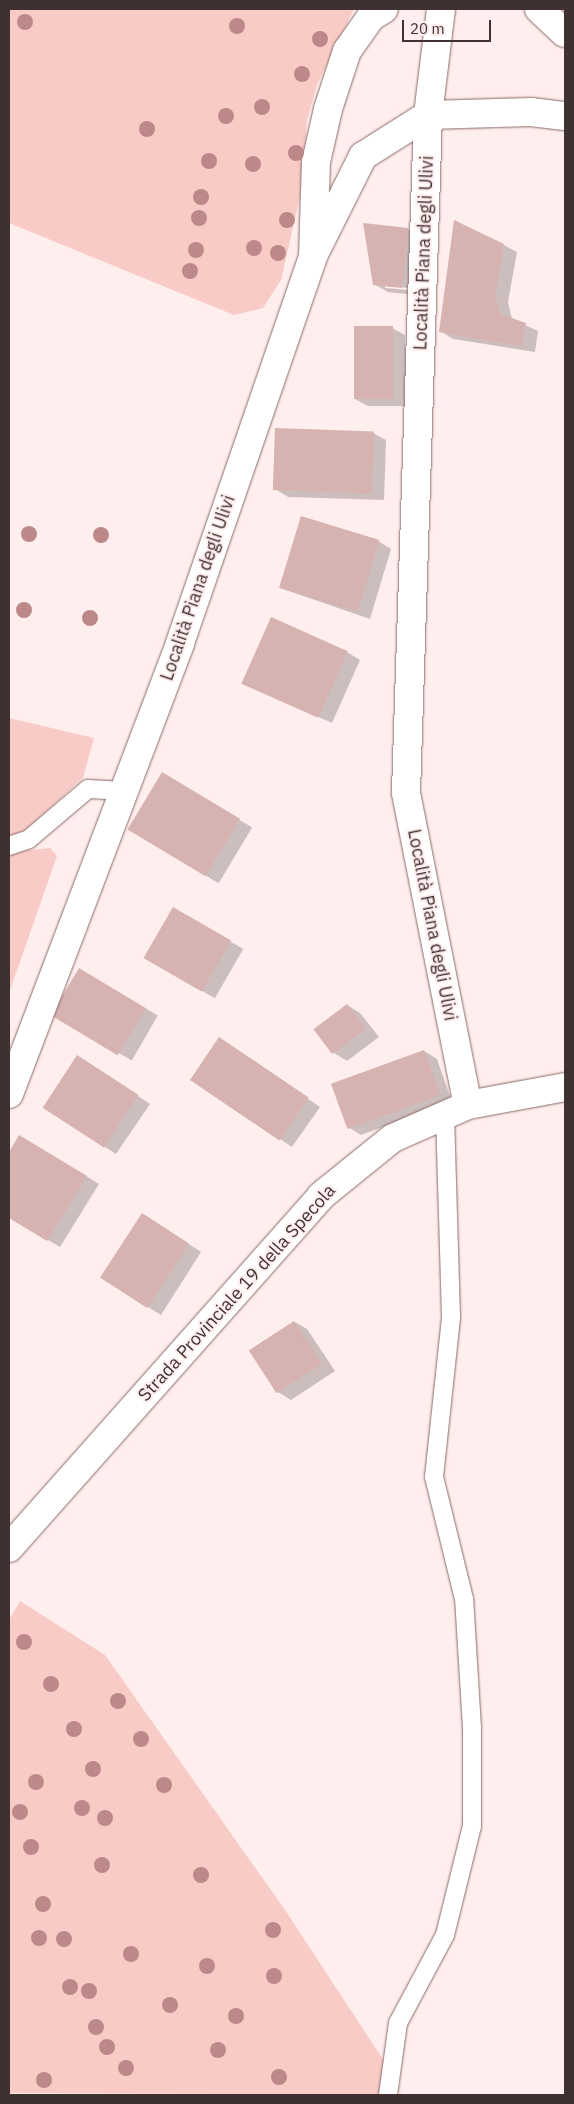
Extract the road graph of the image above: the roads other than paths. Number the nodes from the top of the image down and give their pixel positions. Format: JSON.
{"nodes":[{"id":1,"x":384,"y":9,"type":"edge"},
{"id":2,"x":441,"y":9,"type":"edge"},
{"id":3,"x":539,"y":9,"type":"edge"},
{"id":4,"x":565,"y":33,"type":"edge"},
{"id":5,"x":428,"y":115,"type":"junction"},
{"id":6,"x":565,"y":116,"type":"edge"},
{"id":7,"x":313,"y":256,"type":"junction"},
{"id":8,"x":124,"y":791,"type":"junction"},
{"id":9,"x":9,"y":846,"type":"edge"},
{"id":10,"x":565,"y":1087,"type":"edge"},
{"id":11,"x":10,"y":1089,"type":"edge"},
{"id":12,"x":456,"y":1110,"type":"junction"},
{"id":13,"x":9,"y":1548,"type":"edge"},
{"id":14,"x":388,"y":2095,"type":"edge"}],
"edges":[{"from":1,"to":7,"type":"main road"},
{"from":2,"to":5,"type":"main road"},
{"from":3,"to":4,"type":"main road"},
{"from":5,"to":6,"type":"main road"},
{"from":5,"to":7,"type":"main road","name":"Località Piana degli Ulivi"},
{"from":5,"to":12,"type":"main road","name":"Località Piana degli Ulivi"},
{"from":7,"to":8,"type":"main road","name":"Località Piana degli Ulivi"},
{"from":8,"to":9,"type":"lane"},
{"from":8,"to":11,"type":"main road","name":"Località Piana degli Ulivi"},
{"from":10,"to":12,"type":"main road","name":"Strada Provinciale 19 della Specola"},
{"from":12,"to":13,"type":"main road","name":"Strada Provinciale 19 della Specola"},
{"from":12,"to":14,"type":"lane"}]}
